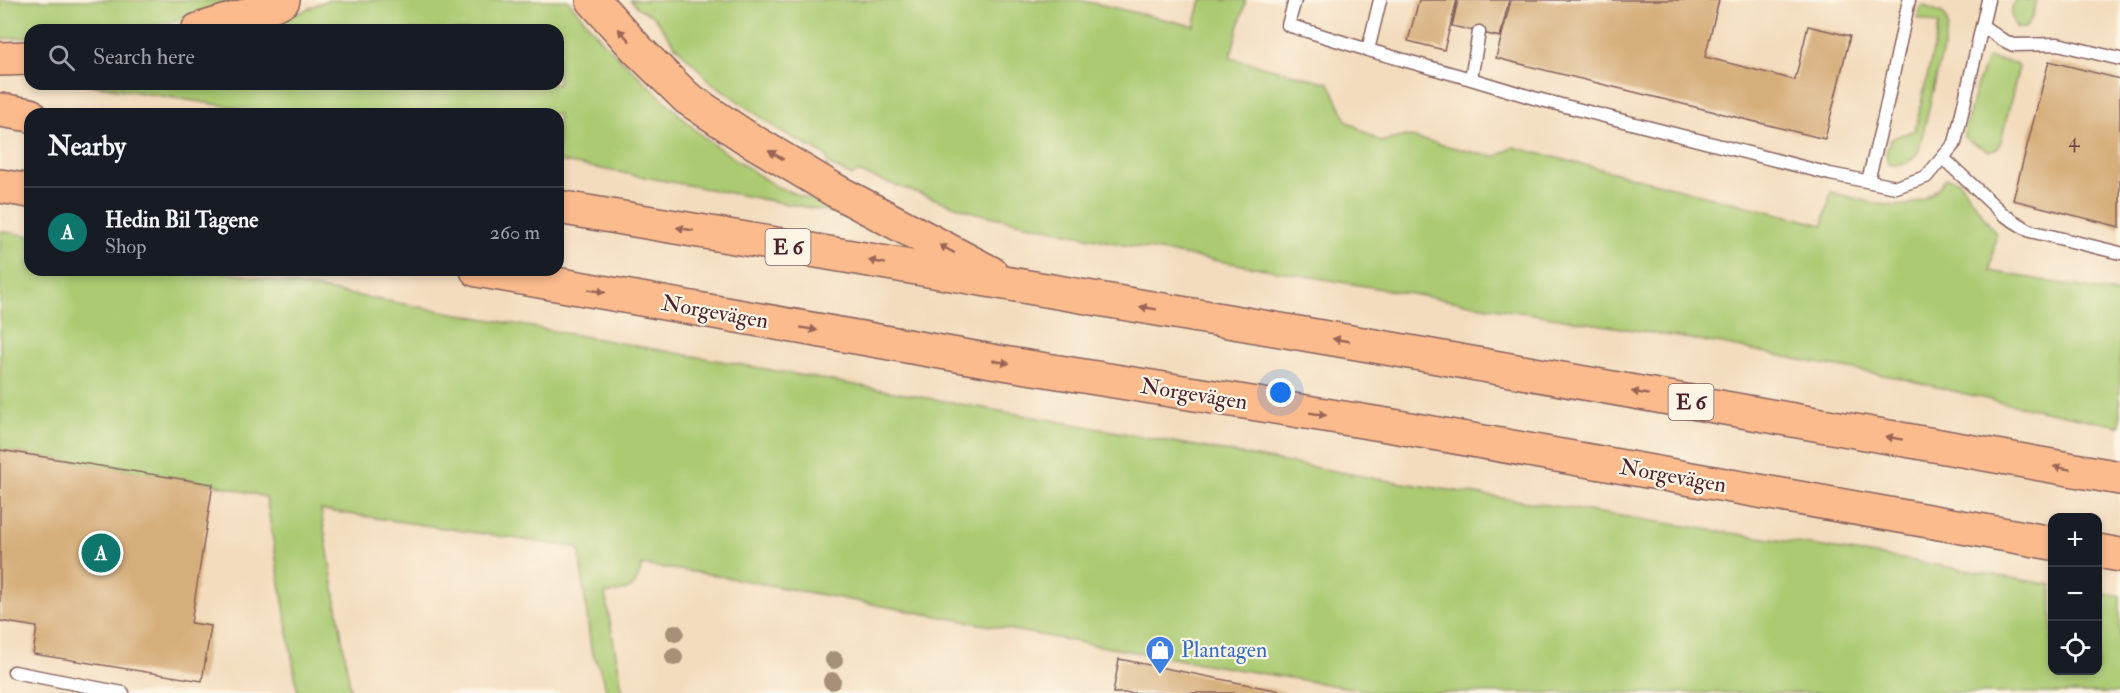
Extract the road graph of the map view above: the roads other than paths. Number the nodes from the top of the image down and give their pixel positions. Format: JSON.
{"nodes":[{"id":1,"x":283,"y":0,"type":"edge"},
{"id":2,"x":593,"y":0,"type":"edge"},
{"id":3,"x":1295,"y":0,"type":"edge"},
{"id":4,"x":1380,"y":0,"type":"edge"},
{"id":5,"x":1909,"y":0,"type":"edge"},
{"id":6,"x":1985,"y":1,"type":"edge"},
{"id":7,"x":218,"y":24,"type":"edge"},
{"id":8,"x":1983,"y":26,"type":"junction"},
{"id":9,"x":1479,"y":32,"type":"dead end"},
{"id":10,"x":1368,"y":50,"type":"junction"},
{"id":11,"x":24,"y":58,"type":"edge"},
{"id":12,"x":0,"y":59,"type":"edge"},
{"id":13,"x":2120,"y":59,"type":"edge"},
{"id":14,"x":1471,"y":79,"type":"junction"},
{"id":15,"x":0,"y":110,"type":"edge"},
{"id":16,"x":24,"y":114,"type":"edge"},
{"id":17,"x":1943,"y":158,"type":"junction"},
{"id":18,"x":1868,"y":181,"type":"junction"},
{"id":19,"x":0,"y":186,"type":"edge"},
{"id":20,"x":24,"y":190,"type":"edge"},
{"id":21,"x":564,"y":208,"type":"edge"},
{"id":22,"x":2120,"y":253,"type":"edge"},
{"id":23,"x":511,"y":276,"type":"edge"},
{"id":24,"x":1018,"y":286,"type":"junction"},
{"id":25,"x":2120,"y":478,"type":"edge"},
{"id":26,"x":2048,"y":542,"type":"edge"},
{"id":27,"x":2102,"y":552,"type":"edge"},
{"id":28,"x":2120,"y":555,"type":"edge"},
{"id":29,"x":14,"y":672,"type":"dead end"},
{"id":30,"x":123,"y":693,"type":"edge"}],
"edges":[{"from":1,"to":7,"type":"highway"},
{"from":24,"to":2,"type":"highway","one_way":true},
{"from":3,"to":10,"type":"lane"},
{"from":4,"to":10,"type":"lane"},
{"from":5,"to":18,"type":"lane"},
{"from":6,"to":8,"type":"lane"},
{"from":8,"to":13,"type":"lane"},
{"from":8,"to":17,"type":"lane"},
{"from":9,"to":14,"type":"lane"},
{"from":10,"to":14,"type":"lane"},
{"from":11,"to":12,"type":"highway"},
{"from":14,"to":18,"type":"lane"},
{"from":15,"to":16,"type":"highway"},
{"from":17,"to":18,"type":"lane"},
{"from":17,"to":22,"type":"lane"},
{"from":19,"to":20,"type":"highway"},
{"from":24,"to":21,"type":"highway","number":"E 6","one_way":true},
{"from":23,"to":26,"type":"highway","name":"Norgevägen","one_way":true},
{"from":25,"to":24,"type":"highway","number":"E 6","one_way":true},
{"from":27,"to":28,"type":"highway"},
{"from":29,"to":30,"type":"lane"}]}
